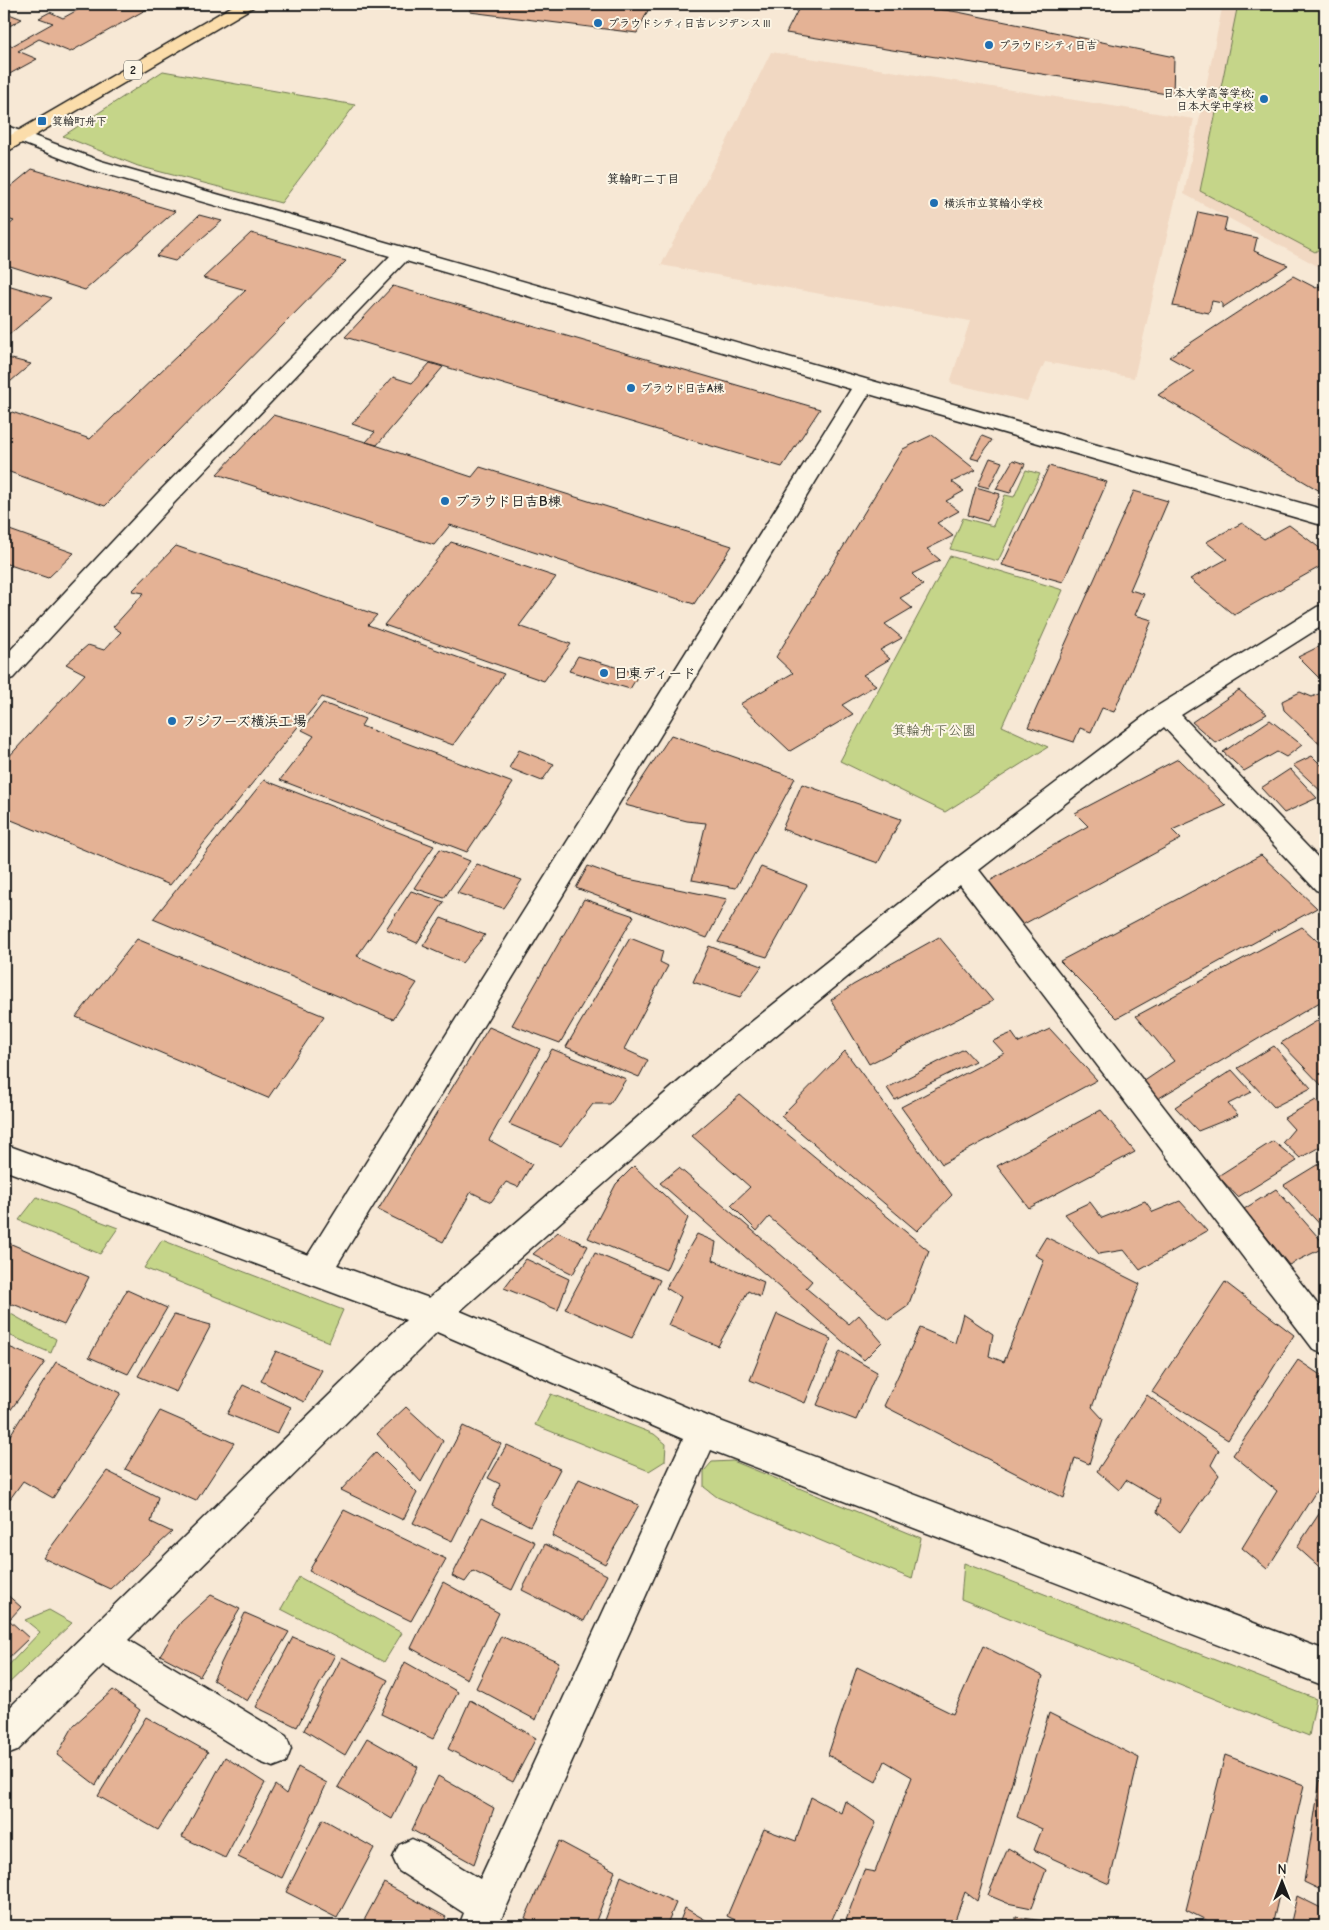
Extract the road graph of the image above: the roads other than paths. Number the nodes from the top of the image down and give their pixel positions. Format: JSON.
{"nodes":[{"id":1,"x":247,"y":4,"type":"edge"},
{"id":2,"x":9,"y":137,"type":"edge"},
{"id":3,"x":403,"y":253,"type":"junction"},
{"id":4,"x":862,"y":386,"type":"junction"},
{"id":5,"x":1325,"y":518,"type":"edge"},
{"id":6,"x":1325,"y":613,"type":"edge"},
{"id":7,"x":4,"y":672,"type":"edge"},
{"id":8,"x":1165,"y":713,"type":"junction"},
{"id":9,"x":962,"y":868,"type":"junction"},
{"id":10,"x":1325,"y":882,"type":"edge"},
{"id":11,"x":4,"y":1157,"type":"edge"},
{"id":12,"x":315,"y":1272,"type":"junction"},
{"id":13,"x":433,"y":1315,"type":"junction"},
{"id":14,"x":1325,"y":1339,"type":"edge"},
{"id":15,"x":703,"y":1431,"type":"junction"},
{"id":16,"x":100,"y":1643,"type":"junction"},
{"id":17,"x":1325,"y":1668,"type":"edge"},
{"id":18,"x":4,"y":1738,"type":"edge"},
{"id":19,"x":273,"y":1749,"type":"dead end"},
{"id":20,"x":412,"y":1858,"type":"dead end"},
{"id":21,"x":481,"y":1921,"type":"edge"}],
"edges":[{"from":1,"to":2,"type":"main road","number":"2"},
{"from":2,"to":3,"type":"street"},
{"from":3,"to":4,"type":"street"},
{"from":3,"to":7,"type":"street"},
{"from":4,"to":5,"type":"street"},
{"from":4,"to":12,"type":"street"},
{"from":6,"to":8,"type":"street"},
{"from":8,"to":9,"type":"street"},
{"from":8,"to":10,"type":"street"},
{"from":9,"to":13,"type":"street"},
{"from":9,"to":14,"type":"street"},
{"from":11,"to":12,"type":"street"},
{"from":12,"to":13,"type":"street"},
{"from":13,"to":15,"type":"street"},
{"from":13,"to":16,"type":"street"},
{"from":15,"to":17,"type":"street"},
{"from":15,"to":21,"type":"street"},
{"from":16,"to":18,"type":"street"},
{"from":16,"to":19,"type":"street"},
{"from":20,"to":21,"type":"street"}]}
